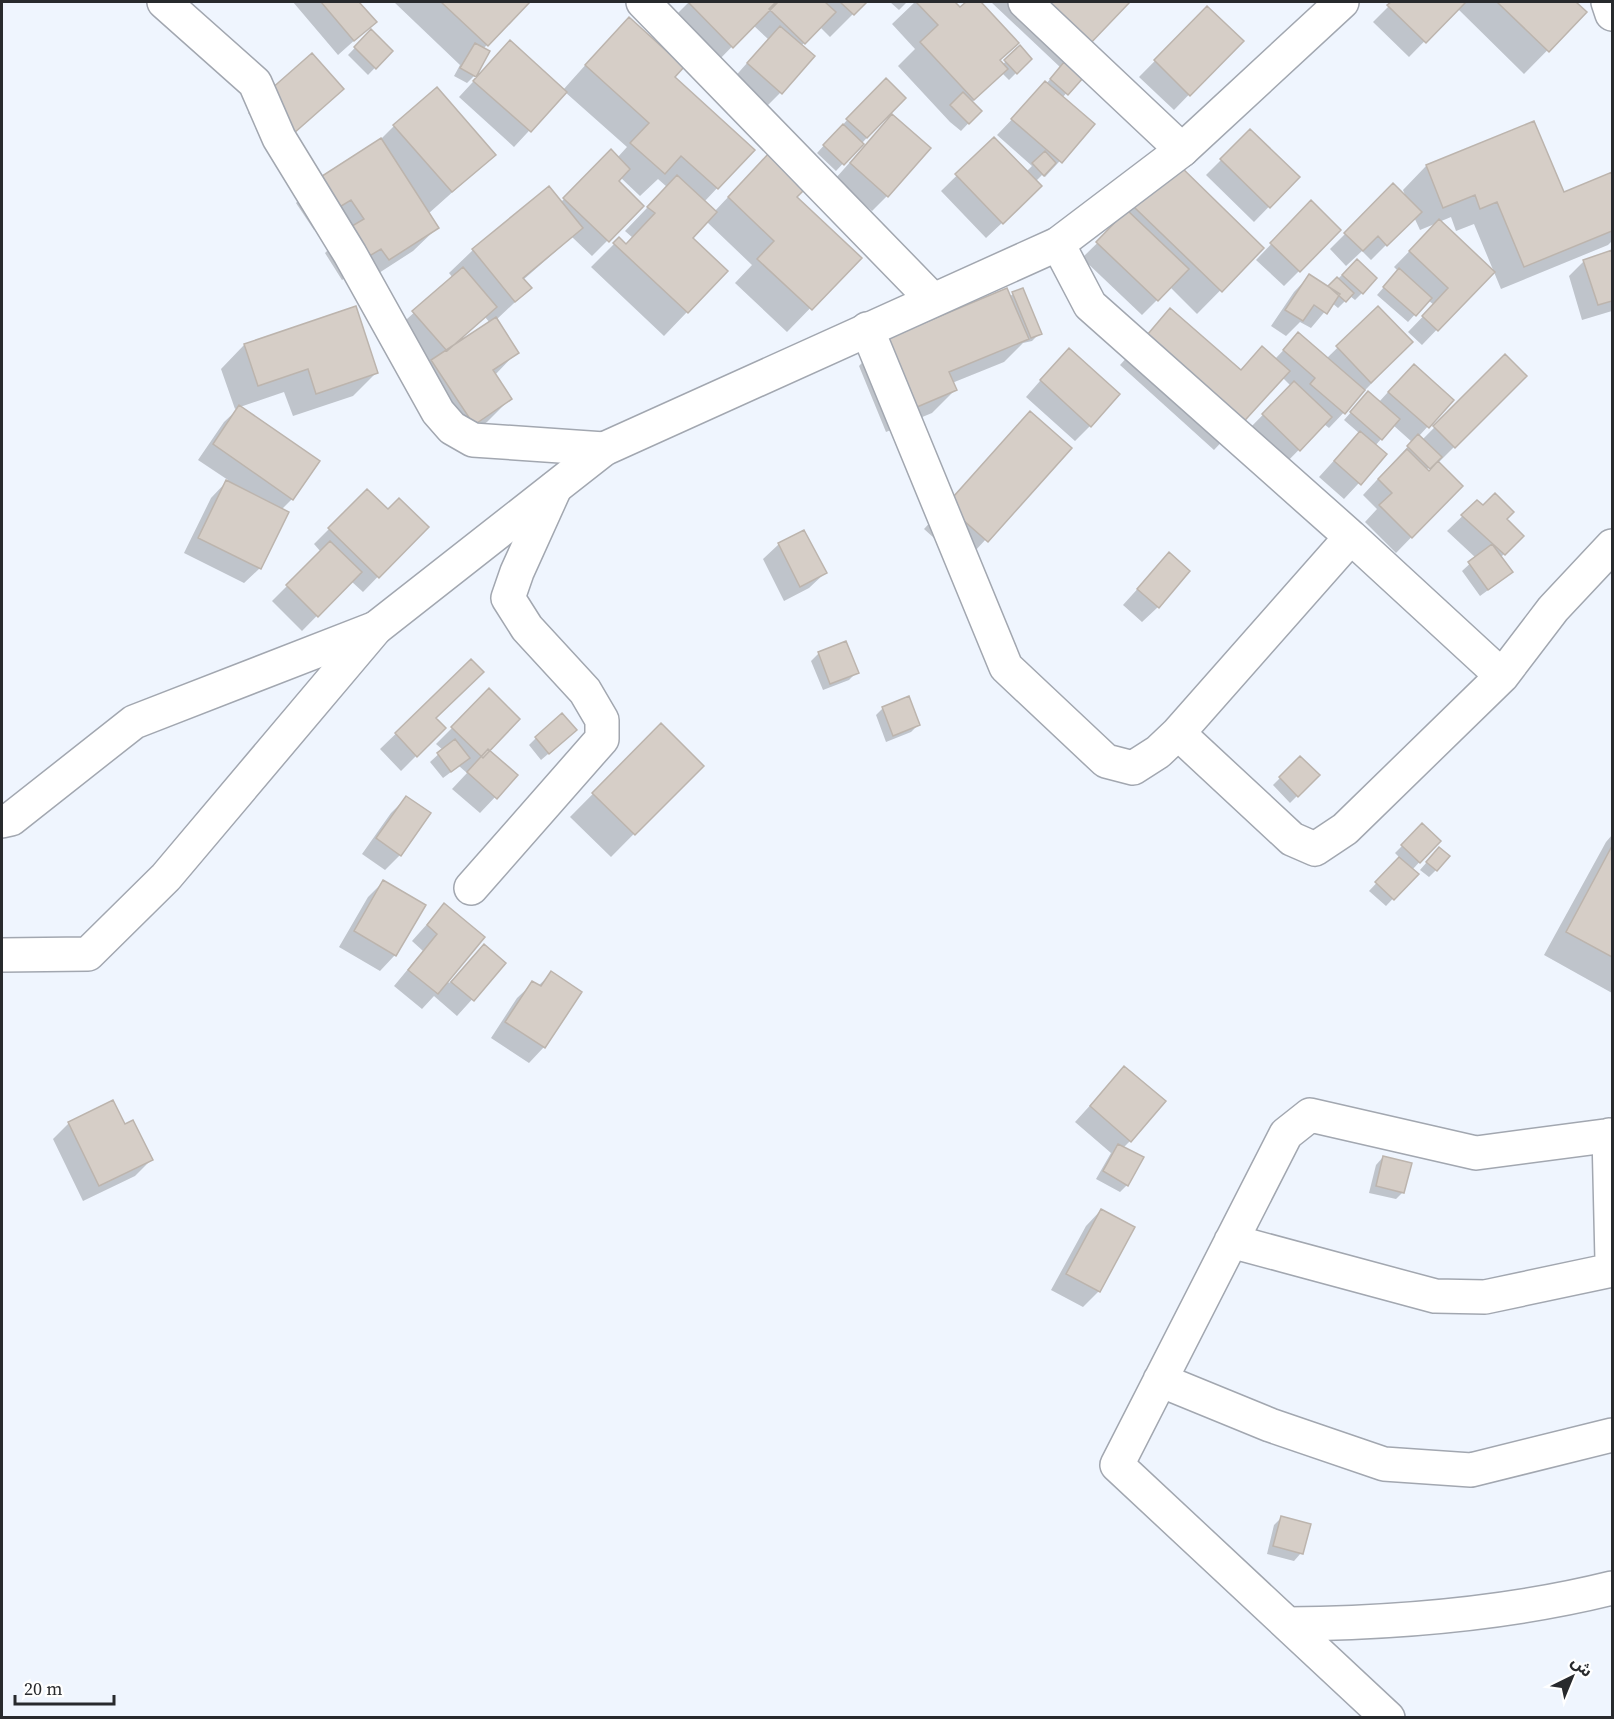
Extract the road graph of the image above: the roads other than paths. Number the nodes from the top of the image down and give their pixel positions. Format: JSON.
{"nodes":[{"id":1,"x":164,"y":2,"type":"edge"},
{"id":2,"x":644,"y":2,"type":"edge"},
{"id":3,"x":1025,"y":2,"type":"edge"},
{"id":4,"x":1342,"y":2,"type":"edge"},
{"id":5,"x":1608,"y":2,"type":"edge"},
{"id":6,"x":1612,"y":14,"type":"edge"},
{"id":7,"x":1182,"y":150,"type":"junction"},
{"id":8,"x":1058,"y":244,"type":"junction"},
{"id":9,"x":932,"y":299,"type":"junction"},
{"id":10,"x":867,"y":329,"type":"junction"},
{"id":11,"x":604,"y":449,"type":"junction"},
{"id":12,"x":555,"y":488,"type":"junction"},
{"id":13,"x":1351,"y":537,"type":"junction"},
{"id":14,"x":1612,"y":546,"type":"edge"},
{"id":15,"x":376,"y":628,"type":"junction"},
{"id":16,"x":1503,"y":676,"type":"junction"},
{"id":17,"x":1178,"y":733,"type":"junction"},
{"id":18,"x":2,"y":821,"type":"edge"},
{"id":19,"x":471,"y":888,"type":"dead end"},
{"id":20,"x":2,"y":955,"type":"edge"},
{"id":21,"x":1611,"y":1135,"type":"edge"},
{"id":22,"x":1231,"y":1241,"type":"junction"},
{"id":23,"x":1612,"y":1261,"type":"edge"},
{"id":24,"x":1612,"y":1270,"type":"edge"},
{"id":25,"x":1160,"y":1380,"type":"junction"},
{"id":26,"x":1612,"y":1435,"type":"edge"},
{"id":27,"x":1612,"y":1588,"type":"edge"},
{"id":28,"x":1288,"y":1624,"type":"junction"},
{"id":29,"x":1388,"y":1718,"type":"edge"}],
"edges":[{"from":1,"to":11,"type":"street"},
{"from":2,"to":9,"type":"street"},
{"from":3,"to":7,"type":"street"},
{"from":4,"to":7,"type":"street"},
{"from":5,"to":6,"type":"street"},
{"from":7,"to":8,"type":"street"},
{"from":8,"to":9,"type":"street"},
{"from":8,"to":13,"type":"street"},
{"from":9,"to":10,"type":"street"},
{"from":10,"to":11,"type":"street"},
{"from":10,"to":17,"type":"street"},
{"from":11,"to":12,"type":"street"},
{"from":12,"to":15,"type":"street"},
{"from":12,"to":19,"type":"street"},
{"from":13,"to":16,"type":"street"},
{"from":13,"to":17,"type":"street"},
{"from":14,"to":16,"type":"street"},
{"from":15,"to":18,"type":"street"},
{"from":15,"to":20,"type":"street"},
{"from":16,"to":17,"type":"street"},
{"from":21,"to":22,"type":"street"},
{"from":21,"to":23,"type":"street"},
{"from":22,"to":24,"type":"street"},
{"from":22,"to":25,"type":"street"},
{"from":25,"to":26,"type":"street"},
{"from":25,"to":28,"type":"street"},
{"from":27,"to":28,"type":"street"},
{"from":28,"to":29,"type":"street"}]}
